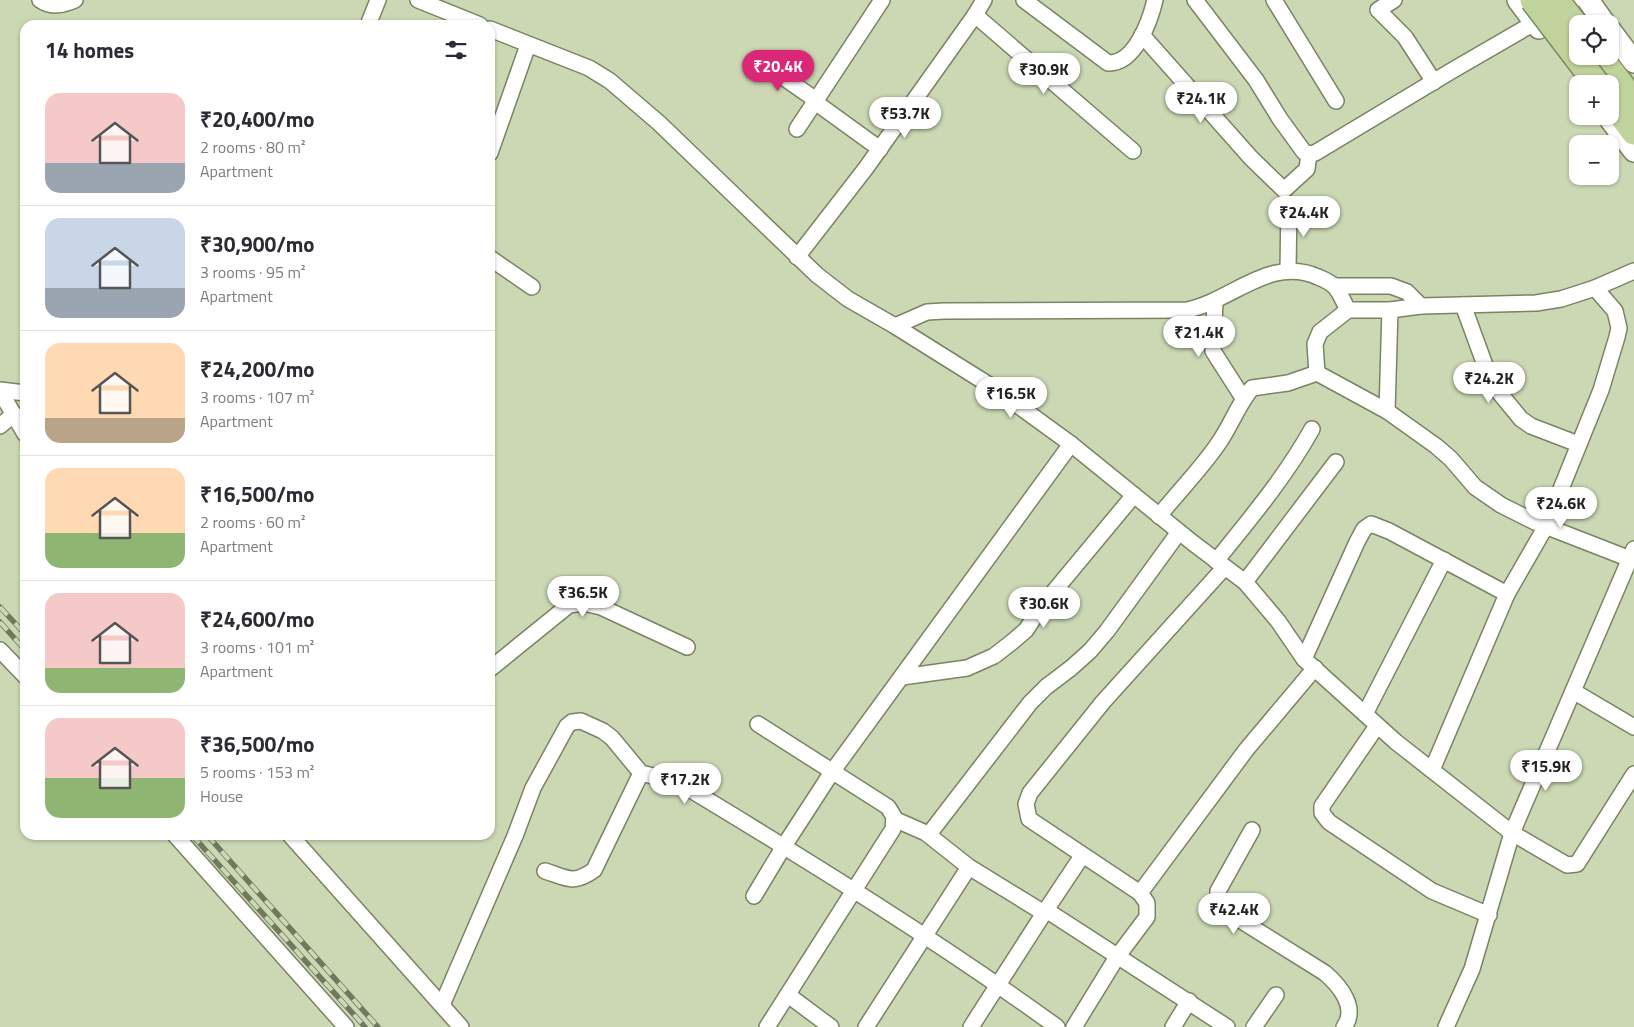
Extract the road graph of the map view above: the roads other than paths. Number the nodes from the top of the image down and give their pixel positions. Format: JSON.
{"nodes":[{"id":1,"x":40,"y":0,"type":"edge"},
{"id":2,"x":75,"y":0,"type":"edge"},
{"id":3,"x":378,"y":0,"type":"edge"},
{"id":4,"x":418,"y":0,"type":"edge"},
{"id":5,"x":882,"y":0,"type":"edge"},
{"id":6,"x":984,"y":0,"type":"edge"},
{"id":7,"x":1024,"y":0,"type":"edge"},
{"id":8,"x":1155,"y":0,"type":"edge"},
{"id":9,"x":1195,"y":0,"type":"edge"},
{"id":10,"x":1274,"y":0,"type":"edge"},
{"id":11,"x":1394,"y":0,"type":"edge"},
{"id":12,"x":1518,"y":0,"type":"edge"},
{"id":13,"x":1556,"y":0,"type":"edge"},
{"id":14,"x":1574,"y":0,"type":"edge"},
{"id":15,"x":1588,"y":0,"type":"edge"},
{"id":16,"x":1535,"y":12,"type":"edge"},
{"id":17,"x":1599,"y":15,"type":"edge"},
{"id":18,"x":975,"y":16,"type":"junction"},
{"id":19,"x":1569,"y":17,"type":"edge"},
{"id":20,"x":447,"y":18,"type":"edge"},
{"id":21,"x":370,"y":20,"type":"edge"},
{"id":22,"x":495,"y":31,"type":"edge"},
{"id":23,"x":1142,"y":35,"type":"junction"},
{"id":24,"x":1619,"y":42,"type":"edge"},
{"id":25,"x":528,"y":45,"type":"junction"},
{"id":26,"x":756,"y":59,"type":"dead end"},
{"id":27,"x":1634,"y":62,"type":"edge"},
{"id":28,"x":1607,"y":65,"type":"edge"},
{"id":29,"x":1576,"y":75,"type":"edge"},
{"id":30,"x":1589,"y":75,"type":"edge"},
{"id":31,"x":1434,"y":82,"type":"junction"},
{"id":32,"x":815,"y":101,"type":"junction"},
{"id":33,"x":1336,"y":101,"type":"dead end"},
{"id":34,"x":1634,"y":101,"type":"edge"},
{"id":35,"x":1619,"y":112,"type":"edge"},
{"id":36,"x":1614,"y":125,"type":"edge"},
{"id":37,"x":797,"y":129,"type":"dead end"},
{"id":38,"x":1634,"y":132,"type":"edge"},
{"id":39,"x":495,"y":139,"type":"edge"},
{"id":40,"x":880,"y":148,"type":"junction"},
{"id":41,"x":1133,"y":151,"type":"dead end"},
{"id":42,"x":1634,"y":151,"type":"edge"},
{"id":43,"x":1309,"y":154,"type":"junction"},
{"id":44,"x":1290,"y":204,"type":"dead end"},
{"id":45,"x":797,"y":257,"type":"junction"},
{"id":46,"x":495,"y":261,"type":"edge"},
{"id":47,"x":1288,"y":271,"type":"junction"},
{"id":48,"x":1634,"y":271,"type":"edge"},
{"id":49,"x":1334,"y":286,"type":"junction"},
{"id":50,"x":532,"y":287,"type":"dead end"},
{"id":51,"x":1595,"y":288,"type":"junction"},
{"id":52,"x":1215,"y":301,"type":"junction"},
{"id":53,"x":1463,"y":305,"type":"junction"},
{"id":54,"x":1420,"y":306,"type":"junction"},
{"id":55,"x":1348,"y":310,"type":"junction"},
{"id":56,"x":1390,"y":310,"type":"junction"},
{"id":57,"x":895,"y":326,"type":"junction"},
{"id":58,"x":1317,"y":373,"type":"junction"},
{"id":59,"x":0,"y":390,"type":"edge"},
{"id":60,"x":20,"y":392,"type":"edge"},
{"id":61,"x":1244,"y":398,"type":"junction"},
{"id":62,"x":1387,"y":411,"type":"junction"},
{"id":63,"x":14,"y":414,"type":"junction"},
{"id":64,"x":20,"y":425,"type":"edge"},
{"id":65,"x":0,"y":426,"type":"edge"},
{"id":66,"x":1312,"y":429,"type":"dead end"},
{"id":67,"x":1071,"y":444,"type":"junction"},
{"id":68,"x":1578,"y":444,"type":"junction"},
{"id":69,"x":1336,"y":462,"type":"dead end"},
{"id":70,"x":1134,"y":495,"type":"junction"},
{"id":71,"x":1159,"y":516,"type":"junction"},
{"id":72,"x":1546,"y":526,"type":"junction"},
{"id":73,"x":1179,"y":532,"type":"junction"},
{"id":74,"x":1632,"y":554,"type":"edge"},
{"id":75,"x":1444,"y":560,"type":"junction"},
{"id":76,"x":1220,"y":565,"type":"junction"},
{"id":77,"x":1245,"y":582,"type":"junction"},
{"id":78,"x":1507,"y":594,"type":"junction"},
{"id":79,"x":687,"y":647,"type":"dead end"},
{"id":80,"x":0,"y":650,"type":"edge"},
{"id":81,"x":1310,"y":664,"type":"junction"},
{"id":82,"x":495,"y":665,"type":"edge"},
{"id":83,"x":20,"y":671,"type":"edge"},
{"id":84,"x":902,"y":677,"type":"junction"},
{"id":85,"x":1573,"y":691,"type":"junction"},
{"id":86,"x":1365,"y":714,"type":"junction"},
{"id":87,"x":758,"y":724,"type":"dead end"},
{"id":88,"x":1377,"y":726,"type":"junction"},
{"id":89,"x":1634,"y":727,"type":"edge"},
{"id":90,"x":1432,"y":770,"type":"junction"},
{"id":91,"x":832,"y":772,"type":"junction"},
{"id":92,"x":641,"y":773,"type":"junction"},
{"id":93,"x":1634,"y":774,"type":"edge"},
{"id":94,"x":894,"y":819,"type":"junction"},
{"id":95,"x":933,"y":829,"type":"dead end"},
{"id":96,"x":1252,"y":830,"type":"dead end"},
{"id":97,"x":1512,"y":833,"type":"junction"},
{"id":98,"x":179,"y":840,"type":"edge"},
{"id":99,"x":301,"y":840,"type":"edge"},
{"id":100,"x":784,"y":846,"type":"junction"},
{"id":101,"x":1082,"y":856,"type":"junction"},
{"id":102,"x":969,"y":867,"type":"junction"},
{"id":103,"x":545,"y":871,"type":"dead end"},
{"id":104,"x":854,"y":892,"type":"junction"},
{"id":105,"x":1140,"y":893,"type":"junction"},
{"id":106,"x":754,"y":896,"type":"dead end"},
{"id":107,"x":1045,"y":911,"type":"junction"},
{"id":108,"x":1489,"y":915,"type":"junction"},
{"id":109,"x":924,"y":937,"type":"junction"},
{"id":110,"x":1118,"y":957,"type":"junction"},
{"id":111,"x":999,"y":985,"type":"junction"},
{"id":112,"x":788,"y":995,"type":"junction"},
{"id":113,"x":1276,"y":996,"type":"dead end"},
{"id":114,"x":1189,"y":1001,"type":"junction"},
{"id":115,"x":442,"y":1005,"type":"junction"},
{"id":116,"x":346,"y":1027,"type":"edge"},
{"id":117,"x":461,"y":1027,"type":"edge"},
{"id":118,"x":768,"y":1027,"type":"edge"},
{"id":119,"x":831,"y":1027,"type":"edge"},
{"id":120,"x":866,"y":1027,"type":"edge"},
{"id":121,"x":971,"y":1027,"type":"edge"},
{"id":122,"x":1057,"y":1027,"type":"edge"},
{"id":123,"x":1074,"y":1027,"type":"edge"},
{"id":124,"x":1173,"y":1027,"type":"edge"},
{"id":125,"x":1227,"y":1027,"type":"edge"},
{"id":126,"x":1254,"y":1027,"type":"edge"},
{"id":127,"x":1344,"y":1027,"type":"edge"},
{"id":128,"x":1446,"y":1027,"type":"edge"}],
"edges":[{"from":1,"to":2,"type":"street"},
{"from":3,"to":21,"type":"street"},
{"from":4,"to":20,"type":"street"},
{"from":5,"to":32,"type":"street"},
{"from":6,"to":18,"type":"street"},
{"from":7,"to":23,"type":"street"},
{"from":8,"to":23,"type":"street"},
{"from":9,"to":43,"type":"street"},
{"from":10,"to":33,"type":"street"},
{"from":11,"to":31,"type":"street"},
{"from":12,"to":16,"type":"main road"},
{"from":13,"to":19,"type":"highway","bridge":true},
{"from":14,"to":16,"type":"street"},
{"from":15,"to":17,"type":"main road"},
{"from":16,"to":29,"type":"main road"},
{"from":16,"to":30,"type":"highway","bridge":true},
{"from":16,"to":31,"type":"street"},
{"from":18,"to":40,"type":"street"},
{"from":18,"to":41,"type":"street"},
{"from":22,"to":25,"type":"street"},
{"from":23,"to":43,"type":"street"},
{"from":24,"to":27,"type":"main road"},
{"from":25,"to":39,"type":"street"},
{"from":25,"to":45,"type":"street"},
{"from":26,"to":32,"type":"street"},
{"from":28,"to":34,"type":"highway"},
{"from":31,"to":43,"type":"street"},
{"from":32,"to":37,"type":"street"},
{"from":32,"to":40,"type":"street"},
{"from":35,"to":38,"type":"highway"},
{"from":36,"to":42,"type":"main road"},
{"from":40,"to":45,"type":"street"},
{"from":44,"to":47,"type":"street"},
{"from":45,"to":57,"type":"street"},
{"from":46,"to":50,"type":"street"},
{"from":47,"to":49,"type":"street"},
{"from":47,"to":52,"type":"street"},
{"from":48,"to":51,"type":"street"},
{"from":49,"to":54,"type":"street"},
{"from":49,"to":55,"type":"street"},
{"from":51,"to":53,"type":"street"},
{"from":51,"to":68,"type":"street"},
{"from":52,"to":57,"type":"street"},
{"from":52,"to":61,"type":"street"},
{"from":53,"to":54,"type":"street"},
{"from":53,"to":68,"type":"street"},
{"from":54,"to":56,"type":"street"},
{"from":55,"to":56,"type":"street"},
{"from":55,"to":58,"type":"street"},
{"from":56,"to":62,"type":"street"},
{"from":57,"to":67,"type":"street"},
{"from":58,"to":61,"type":"street"},
{"from":58,"to":62,"type":"street"},
{"from":59,"to":60,"type":"street"},
{"from":59,"to":63,"type":"street"},
{"from":61,"to":71,"type":"street"},
{"from":62,"to":72,"type":"street"},
{"from":63,"to":64,"type":"street"},
{"from":63,"to":65,"type":"street"},
{"from":66,"to":76,"type":"street"},
{"from":67,"to":70,"type":"street"},
{"from":67,"to":84,"type":"street"},
{"from":68,"to":72,"type":"street"},
{"from":69,"to":77,"type":"street"},
{"from":70,"to":71,"type":"street"},
{"from":70,"to":84,"type":"street"},
{"from":71,"to":73,"type":"street"},
{"from":72,"to":74,"type":"street"},
{"from":72,"to":78,"type":"street"},
{"from":73,"to":76,"type":"street"},
{"from":73,"to":95,"type":"street"},
{"from":74,"to":85,"type":"street"},
{"from":75,"to":78,"type":"street"},
{"from":75,"to":81,"type":"street"},
{"from":75,"to":86,"type":"street"},
{"from":76,"to":77,"type":"street"},
{"from":76,"to":101,"type":"street"},
{"from":77,"to":81,"type":"street"},
{"from":78,"to":90,"type":"street"},
{"from":79,"to":82,"type":"street"},
{"from":80,"to":83,"type":"street"},
{"from":81,"to":86,"type":"street"},
{"from":81,"to":105,"type":"street"},
{"from":84,"to":91,"type":"street"},
{"from":85,"to":89,"type":"street"},
{"from":85,"to":97,"type":"street"},
{"from":86,"to":88,"type":"street"},
{"from":87,"to":91,"type":"street"},
{"from":88,"to":90,"type":"street"},
{"from":88,"to":108,"type":"street"},
{"from":90,"to":97,"type":"street"},
{"from":91,"to":94,"type":"street"},
{"from":91,"to":100,"type":"street"},
{"from":92,"to":100,"type":"street"},
{"from":92,"to":103,"type":"street"},
{"from":92,"to":115,"type":"street"},
{"from":93,"to":97,"type":"street"},
{"from":94,"to":102,"type":"street"},
{"from":94,"to":104,"type":"street"},
{"from":96,"to":127,"type":"street"},
{"from":97,"to":108,"type":"street"},
{"from":98,"to":116,"type":"street"},
{"from":99,"to":115,"type":"street"},
{"from":100,"to":104,"type":"street"},
{"from":100,"to":106,"type":"street"},
{"from":101,"to":105,"type":"street"},
{"from":101,"to":107,"type":"street"},
{"from":102,"to":107,"type":"street"},
{"from":102,"to":109,"type":"street"},
{"from":104,"to":109,"type":"street"},
{"from":104,"to":112,"type":"street"},
{"from":105,"to":110,"type":"street"},
{"from":107,"to":110,"type":"street"},
{"from":107,"to":111,"type":"street"},
{"from":108,"to":128,"type":"street"},
{"from":109,"to":111,"type":"street"},
{"from":109,"to":120,"type":"street"},
{"from":110,"to":114,"type":"street"},
{"from":110,"to":123,"type":"street"},
{"from":111,"to":121,"type":"street"},
{"from":111,"to":122,"type":"street"},
{"from":112,"to":118,"type":"street"},
{"from":112,"to":119,"type":"street"},
{"from":113,"to":126,"type":"street"},
{"from":114,"to":124,"type":"street"},
{"from":114,"to":125,"type":"street"},
{"from":115,"to":117,"type":"street"}]}
